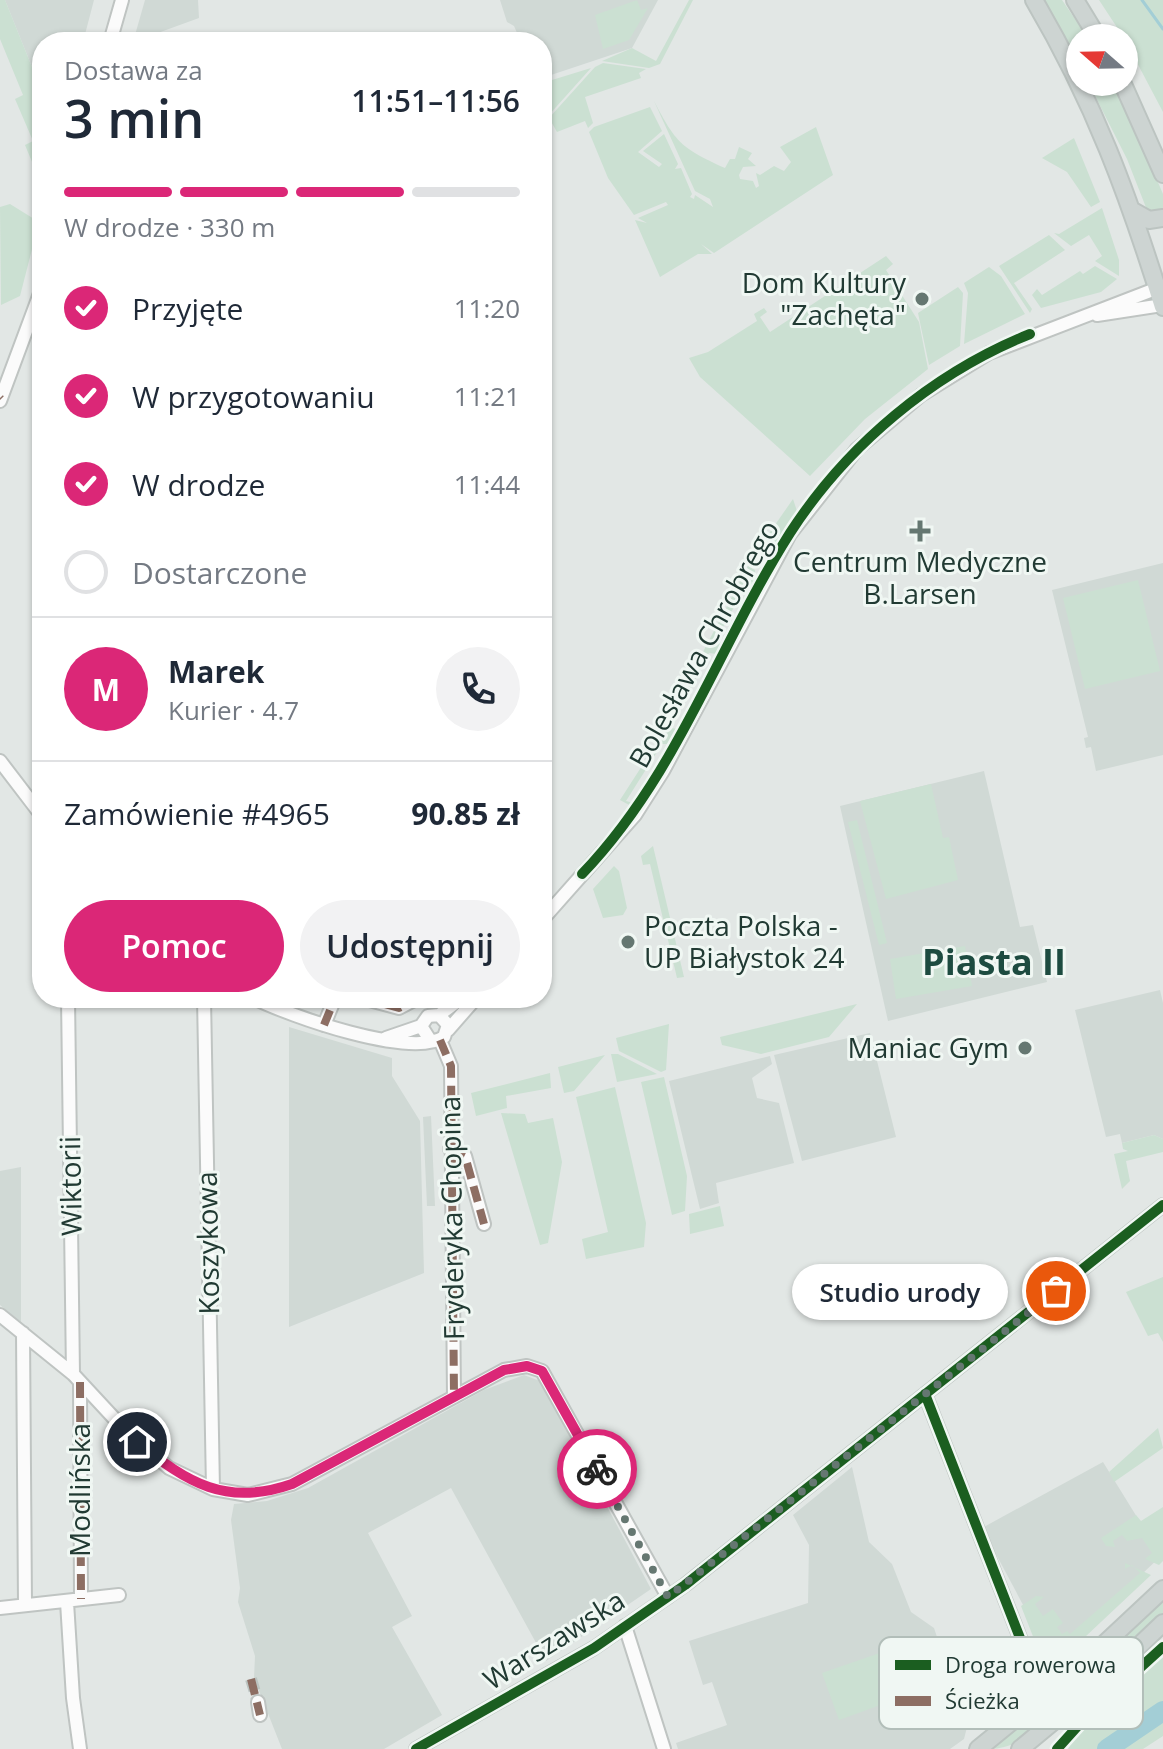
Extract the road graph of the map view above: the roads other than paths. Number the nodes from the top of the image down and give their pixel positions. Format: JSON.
{"nodes":[{"id":1,"x":122,"y":0,"type":"edge"},
{"id":2,"x":1034,"y":0,"type":"edge"},
{"id":3,"x":1075,"y":0,"type":"edge"},
{"id":4,"x":1090,"y":24,"type":"edge"},
{"id":5,"x":113,"y":32,"type":"edge"},
{"id":6,"x":1128,"y":96,"type":"edge"},
{"id":7,"x":1163,"y":174,"type":"edge"},
{"id":8,"x":1133,"y":211,"type":"junction"},
{"id":9,"x":1163,"y":218,"type":"edge"},
{"id":10,"x":1160,"y":287,"type":"edge"},
{"id":11,"x":1163,"y":306,"type":"edge"},
{"id":12,"x":32,"y":315,"type":"edge"},
{"id":13,"x":1085,"y":315,"type":"junction"},
{"id":14,"x":0,"y":399,"type":"edge"},
{"id":15,"x":0,"y":761,"type":"edge"},
{"id":16,"x":32,"y":803,"type":"edge"},
{"id":17,"x":552,"y":909,"type":"edge"},
{"id":18,"x":68,"y":1008,"type":"edge"},
{"id":19,"x":204,"y":1008,"type":"edge"},
{"id":20,"x":280,"y":1008,"type":"edge"},
{"id":21,"x":331,"y":1008,"type":"edge"},
{"id":22,"x":448,"y":1008,"type":"edge"},
{"id":23,"x":467,"y":1008,"type":"edge"},
{"id":24,"x":439,"y":1015,"type":"junction"},
{"id":25,"x":324,"y":1025,"type":"junction"},
{"id":26,"x":421,"y":1026,"type":"junction"},
{"id":27,"x":439,"y":1037,"type":"junction"},
{"id":28,"x":386,"y":1038,"type":"junction"},
{"id":29,"x":450,"y":1149,"type":"junction"},
{"id":30,"x":1163,"y":1205,"type":"edge"},
{"id":31,"x":484,"y":1224,"type":"dead end"},
{"id":32,"x":0,"y":1315,"type":"edge"},
{"id":33,"x":23,"y":1333,"type":"junction"},
{"id":34,"x":76,"y":1378,"type":"junction"},
{"id":35,"x":925,"y":1394,"type":"junction"},
{"id":36,"x":454,"y":1397,"type":"junction"},
{"id":37,"x":213,"y":1489,"type":"junction"},
{"id":38,"x":1163,"y":1589,"type":"edge"},
{"id":39,"x":119,"y":1595,"type":"dead end"},
{"id":40,"x":668,"y":1597,"type":"junction"},
{"id":41,"x":81,"y":1599,"type":"junction"},
{"id":42,"x":67,"y":1602,"type":"junction"},
{"id":43,"x":25,"y":1605,"type":"junction"},
{"id":44,"x":0,"y":1608,"type":"edge"},
{"id":45,"x":1163,"y":1623,"type":"edge"},
{"id":46,"x":625,"y":1626,"type":"junction"},
{"id":47,"x":1020,"y":1637,"type":"edge"},
{"id":48,"x":1110,"y":1637,"type":"edge"},
{"id":49,"x":1143,"y":1642,"type":"edge"},
{"id":50,"x":1003,"y":1729,"type":"edge"},
{"id":51,"x":1044,"y":1729,"type":"edge"},
{"id":52,"x":80,"y":1749,"type":"edge"},
{"id":53,"x":416,"y":1749,"type":"edge"},
{"id":54,"x":664,"y":1749,"type":"edge"},
{"id":55,"x":978,"y":1749,"type":"edge"},
{"id":56,"x":1020,"y":1749,"type":"edge"}],
"edges":[{"from":1,"to":5,"type":"street"},
{"from":2,"to":8,"type":"main road"},
{"from":3,"to":4,"type":"main road"},
{"from":6,"to":7,"type":"main road"},
{"from":8,"to":9,"type":"main road"},
{"from":8,"to":10,"type":"main road"},
{"from":10,"to":11,"type":"main road"},
{"from":10,"to":13,"type":"street","name":"Bolesława Chrobrego"},
{"from":11,"to":13,"type":"street","name":"Bolesława Chrobrego"},
{"from":12,"to":14,"type":"street"},
{"from":13,"to":17,"type":"street","name":"Bolesława Chrobrego"},
{"from":15,"to":16,"type":"street"},
{"from":18,"to":34,"type":"street","name":"Wiktorii"},
{"from":19,"to":37,"type":"street","name":"Koszykowa"},
{"from":20,"to":25,"type":"street"},
{"from":21,"to":25,"type":"street"},
{"from":22,"to":24,"type":"street"},
{"from":23,"to":27,"type":"street"},
{"from":24,"to":26,"type":"street"},
{"from":24,"to":27,"type":"street"},
{"from":25,"to":28,"type":"street"},
{"from":26,"to":27,"type":"street"},
{"from":26,"to":28,"type":"street"},
{"from":27,"to":28,"type":"street"},
{"from":27,"to":29,"type":"street","name":"Fryderyka Chopina"},
{"from":29,"to":31,"type":"street"},
{"from":29,"to":36,"type":"street","name":"Fryderyka Chopina"},
{"from":30,"to":35,"type":"street","name":"Warszawska"},
{"from":32,"to":33,"type":"street"},
{"from":33,"to":34,"type":"street"},
{"from":33,"to":43,"type":"street"},
{"from":34,"to":37,"type":"street"},
{"from":34,"to":41,"type":"street","name":"Modlińska"},
{"from":35,"to":40,"type":"street","name":"Warszawska"},
{"from":35,"to":47,"type":"street"},
{"from":36,"to":37,"type":"street"},
{"from":36,"to":40,"type":"street"},
{"from":38,"to":48,"type":"main road"},
{"from":39,"to":41,"type":"street","name":"Modlińska"},
{"from":40,"to":46,"type":"street","name":"Warszawska"},
{"from":41,"to":42,"type":"street","name":"Modlińska"},
{"from":42,"to":43,"type":"street","name":"Modlińska"},
{"from":42,"to":52,"type":"street"},
{"from":43,"to":44,"type":"street","name":"Modlińska"},
{"from":45,"to":49,"type":"main road"},
{"from":46,"to":53,"type":"street","name":"Warszawska"},
{"from":46,"to":54,"type":"street"},
{"from":50,"to":55,"type":"main road"},
{"from":51,"to":56,"type":"main road"}]}
